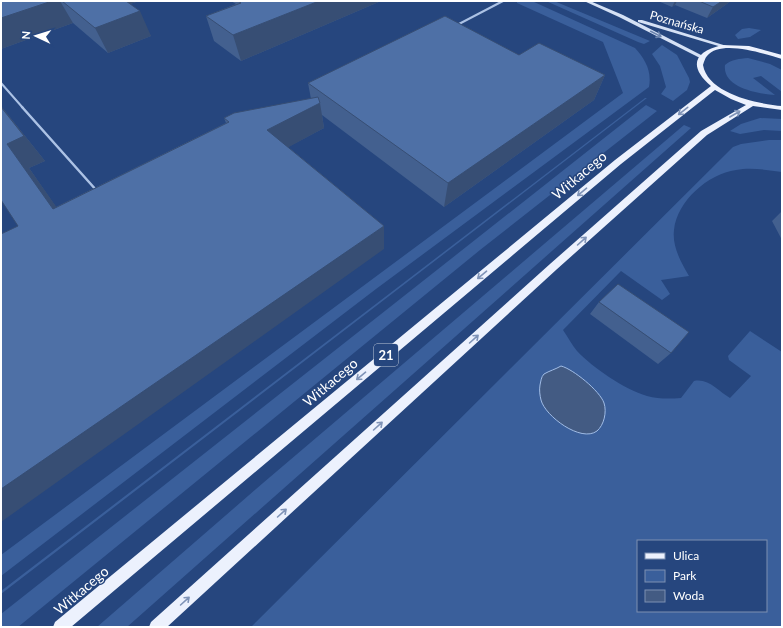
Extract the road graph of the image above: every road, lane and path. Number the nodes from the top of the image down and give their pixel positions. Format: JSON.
{"nodes":[{"id":1,"x":503,"y":1,"type":"edge"},
{"id":2,"x":586,"y":1,"type":"edge"},
{"id":3,"x":622,"y":16,"type":"junction"},
{"id":4,"x":455,"y":26,"type":"edge"},
{"id":5,"x":727,"y":47,"type":"junction"},
{"id":6,"x":782,"y":57,"type":"edge"},
{"id":7,"x":702,"y":58,"type":"junction"},
{"id":8,"x":1,"y":83,"type":"edge"},
{"id":9,"x":714,"y":87,"type":"junction"},
{"id":10,"x":752,"y":104,"type":"junction"},
{"id":11,"x":782,"y":108,"type":"edge"},
{"id":12,"x":98,"y":193,"type":"edge"},
{"id":13,"x":60,"y":627,"type":"edge"},
{"id":14,"x":156,"y":627,"type":"edge"}],
"edges":[{"from":1,"to":4,"type":"lane"},
{"from":2,"to":3,"type":"main road","name":"Poznańska"},
{"from":3,"to":5,"type":"main road","name":"Poznańska"},
{"from":3,"to":7,"type":"main road","name":"Poznańska","one_way":true},
{"from":5,"to":6,"type":"main road"},
{"from":5,"to":7,"type":"main road"},
{"from":7,"to":9,"type":"main road"},
{"from":8,"to":12,"type":"lane"},
{"from":9,"to":10,"type":"main road"},
{"from":9,"to":13,"type":"main road","name":"Witkacego","number":"21","one_way":true},
{"from":10,"to":11,"type":"main road"},
{"from":14,"to":10,"type":"main road","one_way":true}]}
